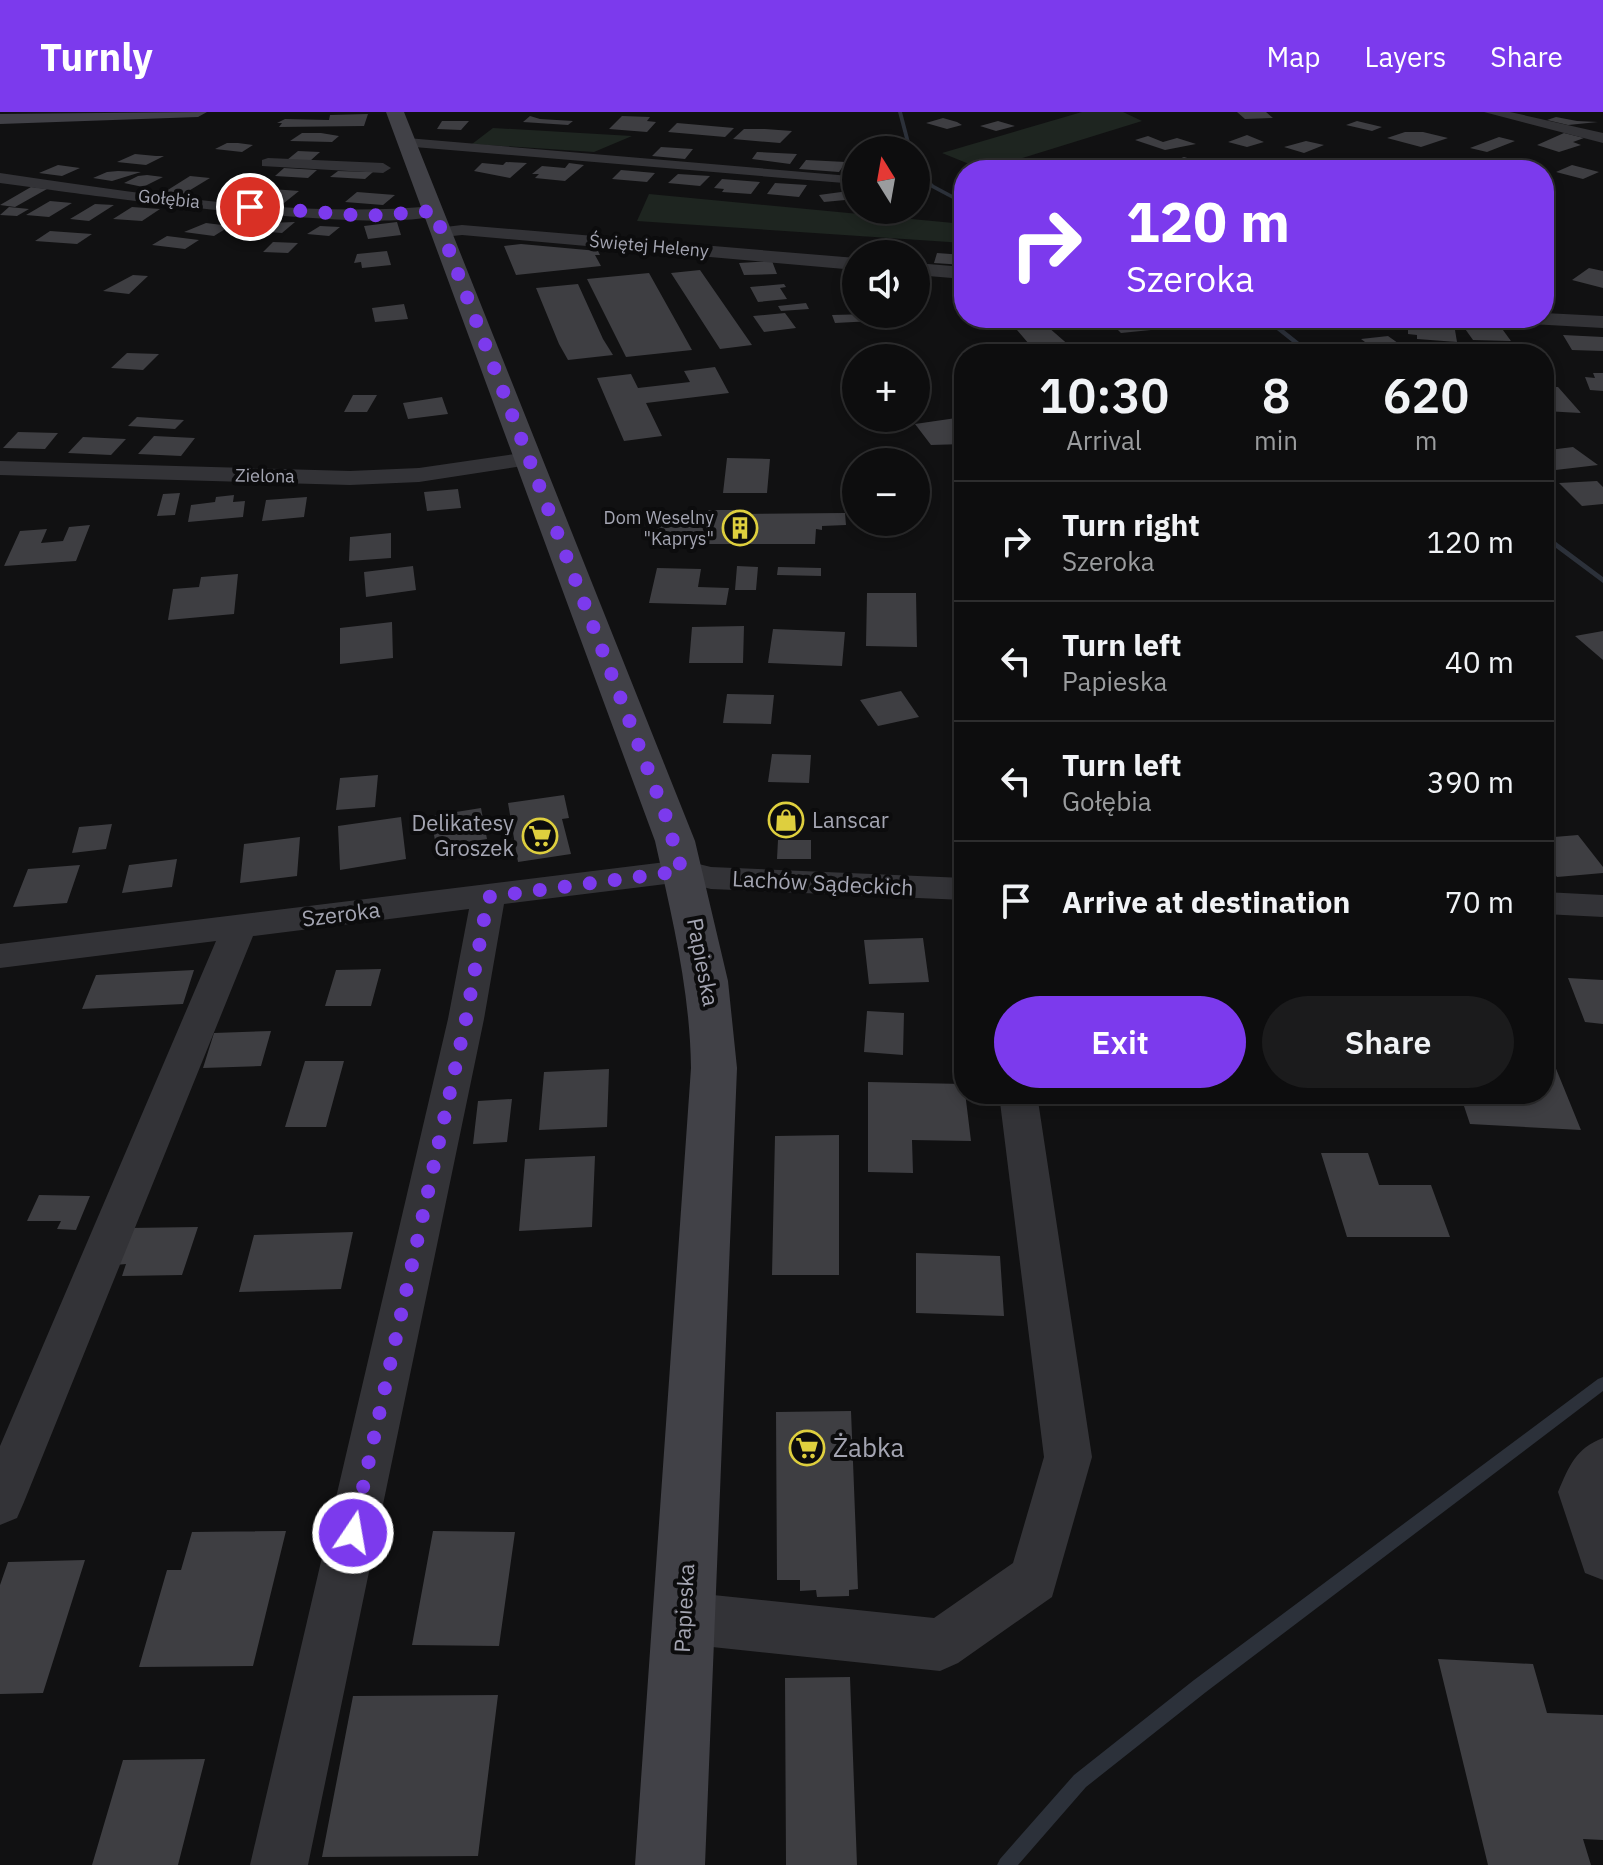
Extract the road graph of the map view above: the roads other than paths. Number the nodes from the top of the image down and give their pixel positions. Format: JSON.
{"nodes":[{"id":1,"x":198,"y":112,"type":"edge"},
{"id":2,"x":1491,"y":112,"type":"edge"},
{"id":3,"x":0,"y":119,"type":"edge"},
{"id":4,"x":1603,"y":138,"type":"edge"},
{"id":5,"x":403,"y":146,"type":"edge"},
{"id":6,"x":248,"y":161,"type":"dead end"},
{"id":7,"x":482,"y":163,"type":"dead end"},
{"id":8,"x":0,"y":178,"type":"edge"},
{"id":9,"x":842,"y":180,"type":"edge"},
{"id":10,"x":438,"y":222,"type":"junction"},
{"id":11,"x":842,"y":263,"type":"edge"},
{"id":12,"x":930,"y":270,"type":"edge"},
{"id":13,"x":954,"y":272,"type":"edge"},
{"id":14,"x":1554,"y":319,"type":"edge"},
{"id":15,"x":1603,"y":322,"type":"edge"},
{"id":16,"x":528,"y":459,"type":"junction"},
{"id":17,"x":0,"y":468,"type":"edge"},
{"id":18,"x":682,"y":871,"type":"junction"},
{"id":19,"x":954,"y":889,"type":"edge"},
{"id":20,"x":488,"y":897,"type":"junction"},
{"id":21,"x":1554,"y":904,"type":"edge"},
{"id":22,"x":1603,"y":906,"type":"edge"},
{"id":23,"x":240,"y":926,"type":"junction"},
{"id":24,"x":0,"y":956,"type":"edge"},
{"id":25,"x":1019,"y":1104,"type":"edge"},
{"id":26,"x":1603,"y":1460,"type":"edge"},
{"id":27,"x":0,"y":1502,"type":"edge"},
{"id":28,"x":1603,"y":1556,"type":"edge"},
{"id":29,"x":684,"y":1618,"type":"junction"},
{"id":30,"x":279,"y":1865,"type":"edge"},
{"id":31,"x":670,"y":1865,"type":"edge"}],
"edges":[{"from":1,"to":3,"type":"street"},
{"from":2,"to":4,"type":"street"},
{"from":5,"to":6,"type":"street"},
{"from":5,"to":7,"type":"street"},
{"from":5,"to":9,"type":"street"},
{"from":5,"to":10,"type":"street","name":"Papieska"},
{"from":8,"to":10,"type":"street","name":"Gołębia"},
{"from":10,"to":11,"type":"street","name":"Świętej Heleny"},
{"from":10,"to":16,"type":"street","name":"Papieska"},
{"from":12,"to":13,"type":"street"},
{"from":14,"to":15,"type":"street"},
{"from":16,"to":17,"type":"street","name":"Zielona"},
{"from":16,"to":18,"type":"street","name":"Papieska"},
{"from":18,"to":19,"type":"street","name":"Lachów Sądeckich"},
{"from":18,"to":20,"type":"street","name":"Szeroka"},
{"from":18,"to":29,"type":"street","name":"Papieska"},
{"from":20,"to":23,"type":"street","name":"Szeroka"},
{"from":20,"to":30,"type":"street"},
{"from":21,"to":22,"type":"street"},
{"from":23,"to":24,"type":"street","name":"Szeroka"},
{"from":23,"to":27,"type":"street"},
{"from":25,"to":29,"type":"street"},
{"from":26,"to":28,"type":"street"},
{"from":29,"to":31,"type":"street","name":"Papieska"}]}
